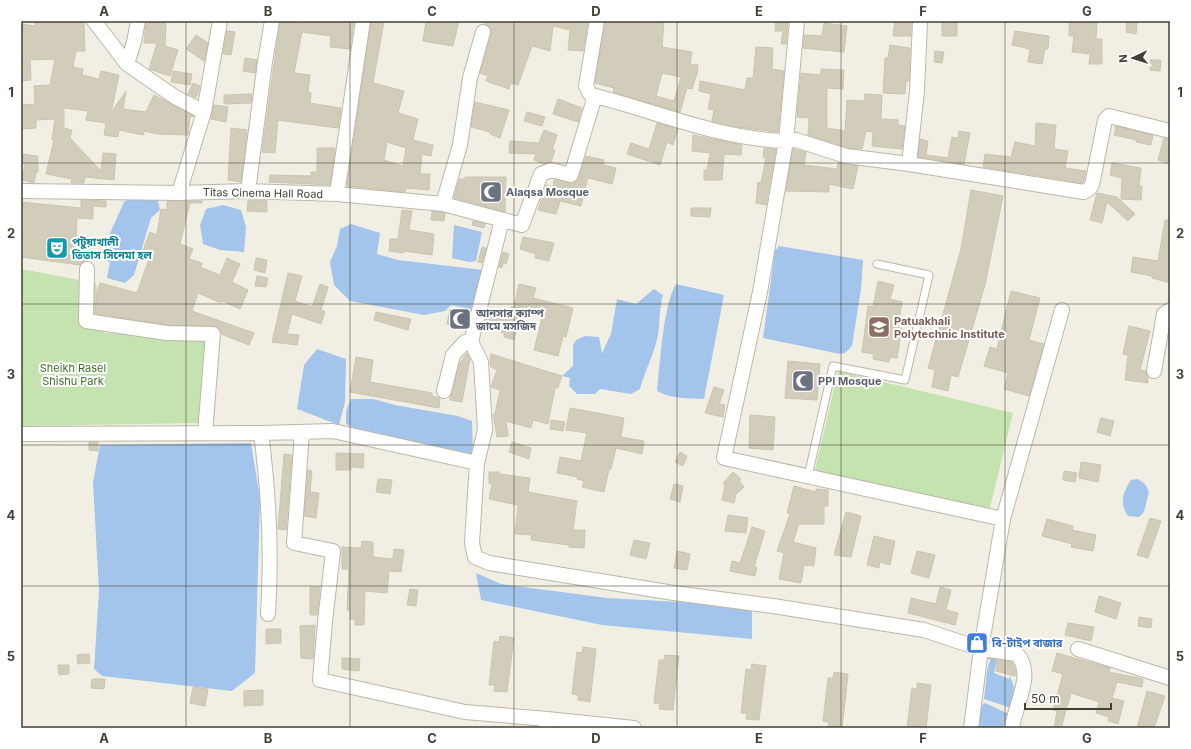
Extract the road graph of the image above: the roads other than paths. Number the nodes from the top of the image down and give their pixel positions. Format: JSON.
{"nodes":[{"id":1,"x":94,"y":21,"type":"edge"},
{"id":2,"x":138,"y":21,"type":"edge"},
{"id":3,"x":220,"y":21,"type":"edge"},
{"id":4,"x":272,"y":21,"type":"edge"},
{"id":5,"x":363,"y":21,"type":"edge"},
{"id":6,"x":596,"y":21,"type":"edge"},
{"id":7,"x":797,"y":21,"type":"edge"},
{"id":8,"x":920,"y":21,"type":"edge"},
{"id":9,"x":483,"y":32,"type":"dead end"},
{"id":10,"x":126,"y":64,"type":"junction"},
{"id":11,"x":595,"y":96,"type":"junction"},
{"id":12,"x":204,"y":112,"type":"junction"},
{"id":13,"x":1170,"y":131,"type":"edge"},
{"id":14,"x":786,"y":140,"type":"junction"},
{"id":15,"x":909,"y":164,"type":"junction"},
{"id":16,"x":21,"y":191,"type":"edge"},
{"id":17,"x":248,"y":191,"type":"junction"},
{"id":18,"x":179,"y":193,"type":"junction"},
{"id":19,"x":337,"y":194,"type":"junction"},
{"id":20,"x":443,"y":204,"type":"junction"},
{"id":21,"x":502,"y":220,"type":"junction"},
{"id":22,"x":876,"y":264,"type":"dead end"},
{"id":23,"x":87,"y":269,"type":"dead end"},
{"id":24,"x":1062,"y":310,"type":"dead end"},
{"id":25,"x":1170,"y":310,"type":"edge"},
{"id":26,"x":471,"y":342,"type":"junction"},
{"id":27,"x":1154,"y":371,"type":"dead end"},
{"id":28,"x":444,"y":391,"type":"dead end"},
{"id":29,"x":205,"y":433,"type":"junction"},
{"id":30,"x":261,"y":433,"type":"junction"},
{"id":31,"x":302,"y":433,"type":"junction"},
{"id":32,"x":21,"y":434,"type":"edge"},
{"id":33,"x":477,"y":463,"type":"junction"},
{"id":34,"x":808,"y":476,"type":"junction"},
{"id":35,"x":1003,"y":519,"type":"junction"},
{"id":36,"x":268,"y":614,"type":"dead end"},
{"id":37,"x":1078,"y":649,"type":"dead end"},
{"id":38,"x":981,"y":650,"type":"junction"},
{"id":39,"x":1170,"y":678,"type":"edge"},
{"id":40,"x":547,"y":723,"type":"edge"},
{"id":41,"x":634,"y":728,"type":"edge"},
{"id":42,"x":972,"y":728,"type":"edge"},
{"id":43,"x":1012,"y":728,"type":"edge"}],
"edges":[{"from":1,"to":10,"type":"street"},
{"from":2,"to":10,"type":"street"},
{"from":3,"to":12,"type":"street"},
{"from":4,"to":17,"type":"street"},
{"from":5,"to":19,"type":"street"},
{"from":6,"to":11,"type":"street"},
{"from":7,"to":14,"type":"street"},
{"from":8,"to":15,"type":"street"},
{"from":9,"to":20,"type":"street"},
{"from":10,"to":12,"type":"street"},
{"from":11,"to":14,"type":"street"},
{"from":11,"to":21,"type":"street","name":"Titas Cinema Hall Road"},
{"from":12,"to":18,"type":"street"},
{"from":13,"to":15,"type":"street"},
{"from":14,"to":15,"type":"street"},
{"from":14,"to":34,"type":"street"},
{"from":16,"to":18,"type":"street","name":"Titas Cinema Hall Road"},
{"from":17,"to":18,"type":"street","name":"Titas Cinema Hall Road"},
{"from":17,"to":19,"type":"street","name":"Titas Cinema Hall Road"},
{"from":19,"to":20,"type":"street","name":"Titas Cinema Hall Road"},
{"from":20,"to":21,"type":"street","name":"Titas Cinema Hall Road"},
{"from":21,"to":26,"type":"street"},
{"from":22,"to":34,"type":"lane"},
{"from":23,"to":29,"type":"street"},
{"from":24,"to":35,"type":"street"},
{"from":25,"to":27,"type":"street"},
{"from":26,"to":28,"type":"street"},
{"from":26,"to":33,"type":"street"},
{"from":29,"to":30,"type":"street"},
{"from":29,"to":32,"type":"street"},
{"from":30,"to":31,"type":"street"},
{"from":30,"to":36,"type":"street"},
{"from":31,"to":33,"type":"street"},
{"from":31,"to":40,"type":"street"},
{"from":33,"to":38,"type":"street"},
{"from":34,"to":35,"type":"street"},
{"from":35,"to":38,"type":"street"},
{"from":37,"to":39,"type":"street"},
{"from":38,"to":42,"type":"street"},
{"from":38,"to":43,"type":"street"},
{"from":40,"to":41,"type":"street"}]}
